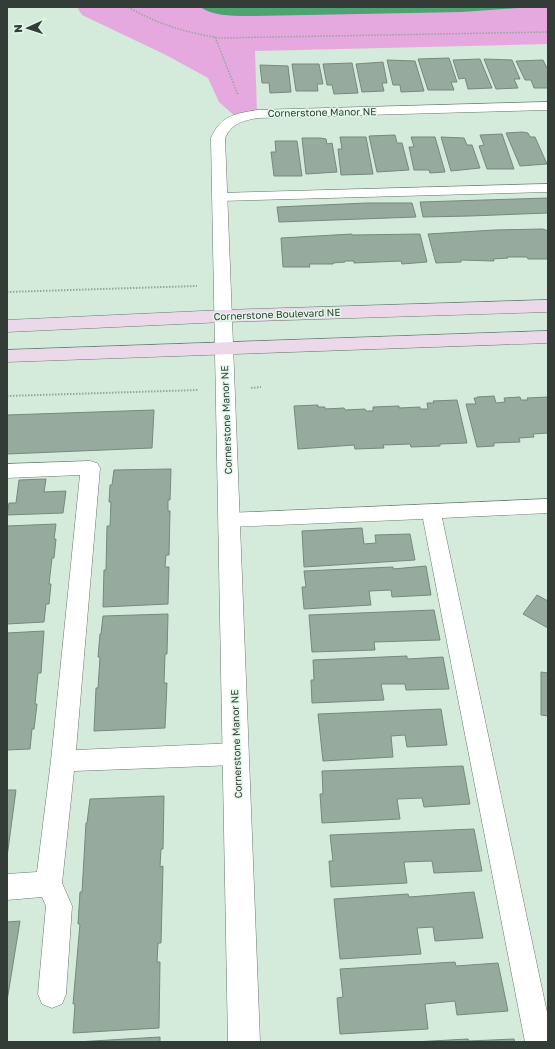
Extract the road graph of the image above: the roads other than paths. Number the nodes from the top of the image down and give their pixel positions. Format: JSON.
{"nodes":[{"id":1,"x":548,"y":106,"type":"edge"},
{"id":2,"x":548,"y":188,"type":"edge"},
{"id":3,"x":221,"y":197,"type":"junction"},
{"id":4,"x":548,"y":306,"type":"edge"},
{"id":5,"x":224,"y":316,"type":"junction"},
{"id":6,"x":7,"y":326,"type":"edge"},
{"id":7,"x":548,"y":337,"type":"edge"},
{"id":8,"x":224,"y":348,"type":"junction"},
{"id":9,"x":7,"y":356,"type":"edge"},
{"id":10,"x":7,"y":471,"type":"edge"},
{"id":11,"x":548,"y":506,"type":"edge"},
{"id":12,"x":431,"y":511,"type":"junction"},
{"id":13,"x":229,"y":520,"type":"junction"},
{"id":14,"x":236,"y":754,"type":"junction"},
{"id":15,"x":63,"y":761,"type":"junction"},
{"id":16,"x":49,"y":884,"type":"junction"},
{"id":17,"x":7,"y":887,"type":"edge"},
{"id":18,"x":52,"y":994,"type":"dead end"},
{"id":19,"x":244,"y":1042,"type":"edge"},
{"id":20,"x":539,"y":1042,"type":"edge"}],
"edges":[{"from":1,"to":3,"type":"street","name":"Cornerstone Manor NE"},
{"from":2,"to":3,"type":"lane"},
{"from":3,"to":5,"type":"street","name":"Cornerstone Manor NE"},
{"from":4,"to":5,"type":"street","name":"Cornerstone Boulevard NE"},
{"from":5,"to":6,"type":"street","name":"Cornerstone Boulevard NE"},
{"from":5,"to":8,"type":"street","name":"Cornerstone Manor NE"},
{"from":7,"to":8,"type":"street"},
{"from":8,"to":9,"type":"street"},
{"from":8,"to":13,"type":"street","name":"Cornerstone Manor NE"},
{"from":10,"to":15,"type":"lane"},
{"from":11,"to":12,"type":"lane"},
{"from":12,"to":13,"type":"lane"},
{"from":12,"to":20,"type":"lane"},
{"from":13,"to":14,"type":"street","name":"Cornerstone Manor NE"},
{"from":14,"to":15,"type":"lane"},
{"from":14,"to":19,"type":"street","name":"Cornerstone Manor NE"},
{"from":15,"to":16,"type":"lane"},
{"from":16,"to":17,"type":"lane"},
{"from":16,"to":18,"type":"lane"}]}
